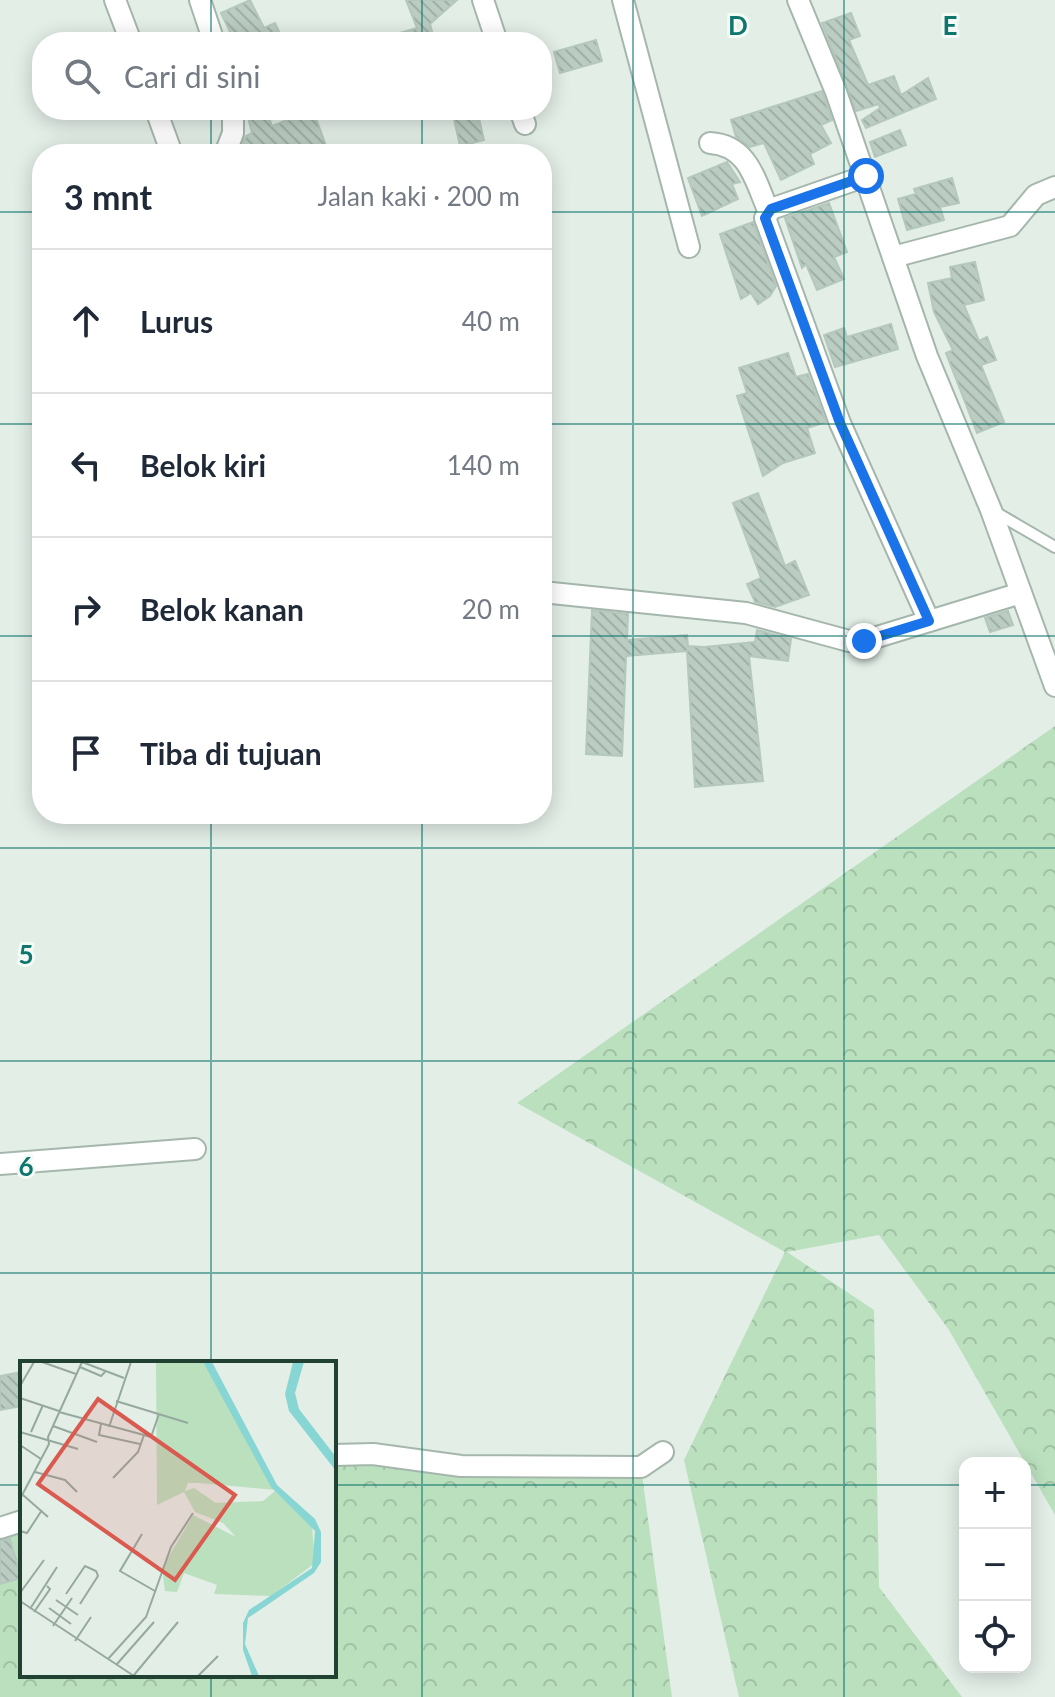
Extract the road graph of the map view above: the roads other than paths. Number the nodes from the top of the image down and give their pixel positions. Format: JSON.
{"nodes":[{"id":1,"x":115,"y":0,"type":"edge"},
{"id":2,"x":200,"y":0,"type":"edge"},
{"id":3,"x":483,"y":0,"type":"edge"},
{"id":4,"x":623,"y":0,"type":"edge"},
{"id":5,"x":798,"y":0,"type":"edge"},
{"id":6,"x":127,"y":32,"type":"edge"},
{"id":7,"x":211,"y":32,"type":"edge"},
{"id":8,"x":494,"y":32,"type":"edge"},
{"id":9,"x":160,"y":120,"type":"edge"},
{"id":10,"x":233,"y":120,"type":"edge"},
{"id":11,"x":710,"y":143,"type":"dead end"},
{"id":12,"x":168,"y":144,"type":"edge"},
{"id":13,"x":229,"y":144,"type":"edge"},
{"id":14,"x":866,"y":176,"type":"junction"},
{"id":15,"x":1055,"y":187,"type":"edge"},
{"id":16,"x":768,"y":210,"type":"junction"},
{"id":17,"x":689,"y":247,"type":"dead end"},
{"id":18,"x":893,"y":257,"type":"junction"},
{"id":19,"x":991,"y":510,"type":"junction"},
{"id":20,"x":1055,"y":547,"type":"edge"},
{"id":21,"x":552,"y":593,"type":"edge"},
{"id":22,"x":1021,"y":593,"type":"junction"},
{"id":23,"x":929,"y":621,"type":"junction"},
{"id":24,"x":1050,"y":657,"type":"edge"},
{"id":25,"x":1055,"y":686,"type":"edge"},
{"id":26,"x":195,"y":1149,"type":"dead end"},
{"id":27,"x":0,"y":1164,"type":"edge"},
{"id":28,"x":663,"y":1452,"type":"dead end"},
{"id":29,"x":336,"y":1455,"type":"edge"},
{"id":30,"x":20,"y":1522,"type":"edge"},
{"id":31,"x":0,"y":1528,"type":"edge"}],
"edges":[{"from":1,"to":6,"type":"street"},
{"from":2,"to":7,"type":"street"},
{"from":3,"to":8,"type":"street"},
{"from":4,"to":17,"type":"street"},
{"from":5,"to":14,"type":"street"},
{"from":9,"to":12,"type":"street"},
{"from":10,"to":13,"type":"street"},
{"from":11,"to":16,"type":"street"},
{"from":14,"to":16,"type":"street"},
{"from":14,"to":18,"type":"street"},
{"from":15,"to":18,"type":"street"},
{"from":16,"to":23,"type":"street"},
{"from":18,"to":19,"type":"street"},
{"from":19,"to":20,"type":"lane"},
{"from":19,"to":22,"type":"street"},
{"from":21,"to":23,"type":"street"},
{"from":22,"to":23,"type":"street"},
{"from":22,"to":24,"type":"street"},
{"from":24,"to":25,"type":"street"},
{"from":26,"to":27,"type":"street"},
{"from":28,"to":29,"type":"street"},
{"from":30,"to":31,"type":"street"}]}
